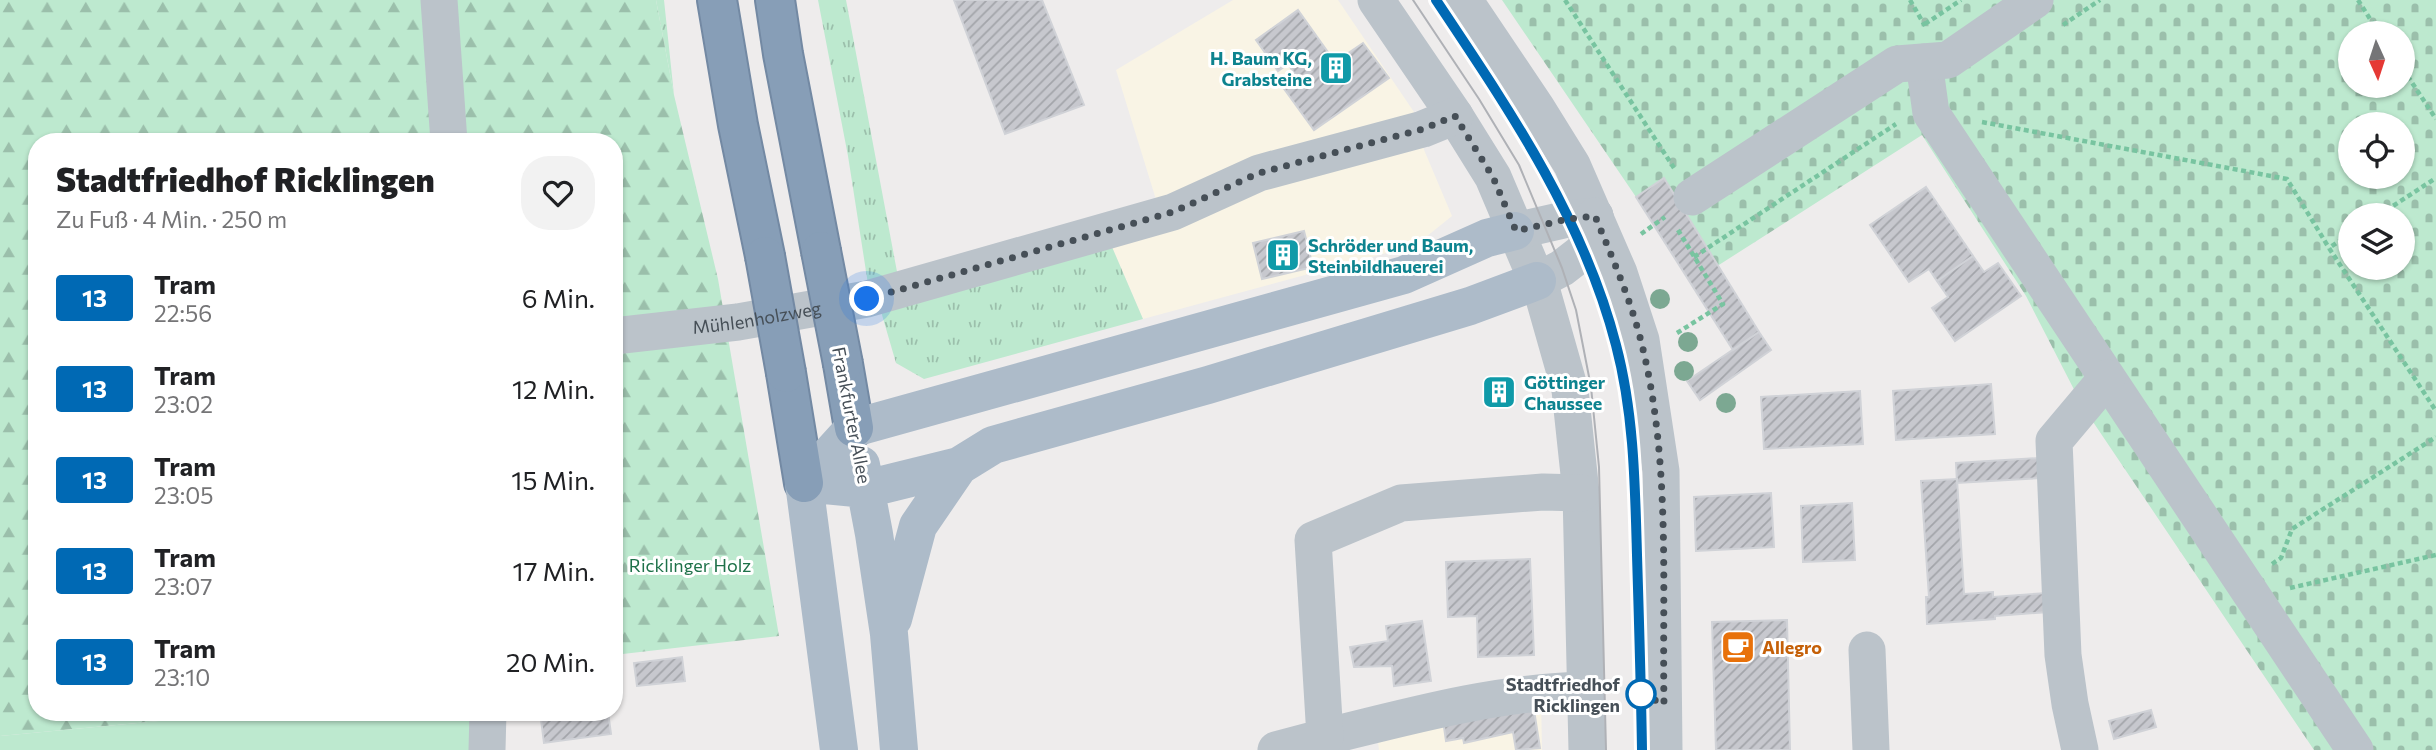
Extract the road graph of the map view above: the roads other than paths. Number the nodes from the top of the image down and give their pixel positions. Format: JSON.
{"nodes":[{"id":1,"x":439,"y":0,"type":"edge"},
{"id":2,"x":716,"y":0,"type":"edge"},
{"id":3,"x":775,"y":0,"type":"edge"},
{"id":4,"x":1376,"y":0,"type":"edge"},
{"id":5,"x":1464,"y":0,"type":"edge"},
{"id":6,"x":2035,"y":0,"type":"edge"},
{"id":7,"x":1924,"y":62,"type":"junction"},
{"id":8,"x":1455,"y":116,"type":"junction"},
{"id":9,"x":448,"y":133,"type":"edge"},
{"id":10,"x":1684,"y":211,"type":"road end"},
{"id":11,"x":1595,"y":216,"type":"junction"},
{"id":12,"x":1516,"y":231,"type":"junction"},
{"id":13,"x":1537,"y":281,"type":"junction"},
{"id":14,"x":623,"y":335,"type":"edge"},
{"id":15,"x":2107,"y":378,"type":"junction"},
{"id":16,"x":854,"y":428,"type":"junction"},
{"id":17,"x":959,"y":466,"type":"junction"},
{"id":18,"x":804,"y":483,"type":"junction"},
{"id":19,"x":866,"y":489,"type":"junction"},
{"id":20,"x":1581,"y":493,"type":"junction"},
{"id":21,"x":889,"y":634,"type":"junction"},
{"id":22,"x":1867,"y":650,"type":"dead end"},
{"id":23,"x":1586,"y":690,"type":"junction"},
{"id":24,"x":488,"y":721,"type":"edge"},
{"id":25,"x":1325,"y":737,"type":"junction"},
{"id":26,"x":486,"y":750,"type":"edge"},
{"id":27,"x":839,"y":750,"type":"edge"},
{"id":28,"x":899,"y":750,"type":"edge"},
{"id":29,"x":1276,"y":750,"type":"edge"},
{"id":30,"x":1587,"y":750,"type":"edge"},
{"id":31,"x":1664,"y":750,"type":"edge"},
{"id":32,"x":1871,"y":750,"type":"edge"},
{"id":33,"x":2080,"y":750,"type":"edge"},
{"id":34,"x":2355,"y":750,"type":"edge"}],
"edges":[{"from":1,"to":9,"type":"street"},
{"from":2,"to":18,"type":"highway","bridge":true},
{"from":3,"to":16,"type":"highway","name":"Frankfurter Allee","bridge":true},
{"from":4,"to":8,"type":"street"},
{"from":5,"to":11,"type":"street"},
{"from":6,"to":7,"type":"street"},
{"from":7,"to":10,"type":"street"},
{"from":7,"to":15,"type":"street"},
{"from":8,"to":12,"type":"street"},
{"from":8,"to":14,"type":"street","name":"Mühlenholzweg"},
{"from":11,"to":12,"type":"street"},
{"from":11,"to":13,"type":"street"},
{"from":11,"to":31,"type":"street"},
{"from":12,"to":13,"type":"street"},
{"from":12,"to":16,"type":"main road"},
{"from":13,"to":17,"type":"main road"},
{"from":13,"to":20,"type":"street"},
{"from":15,"to":33,"type":"street"},
{"from":15,"to":34,"type":"street"},
{"from":16,"to":18,"type":"main road"},
{"from":16,"to":19,"type":"main road","name":"Frankfurter Allee"},
{"from":17,"to":19,"type":"main road"},
{"from":17,"to":21,"type":"main road"},
{"from":18,"to":19,"type":"main road"},
{"from":18,"to":27,"type":"main road"},
{"from":19,"to":21,"type":"main road","name":"Frankfurter Allee"},
{"from":20,"to":23,"type":"street"},
{"from":20,"to":25,"type":"street"},
{"from":21,"to":28,"type":"main road","name":"Frankfurter Allee"},
{"from":22,"to":32,"type":"street"},
{"from":23,"to":25,"type":"street"},
{"from":23,"to":30,"type":"street"},
{"from":24,"to":26,"type":"street"},
{"from":25,"to":29,"type":"street"}]}
